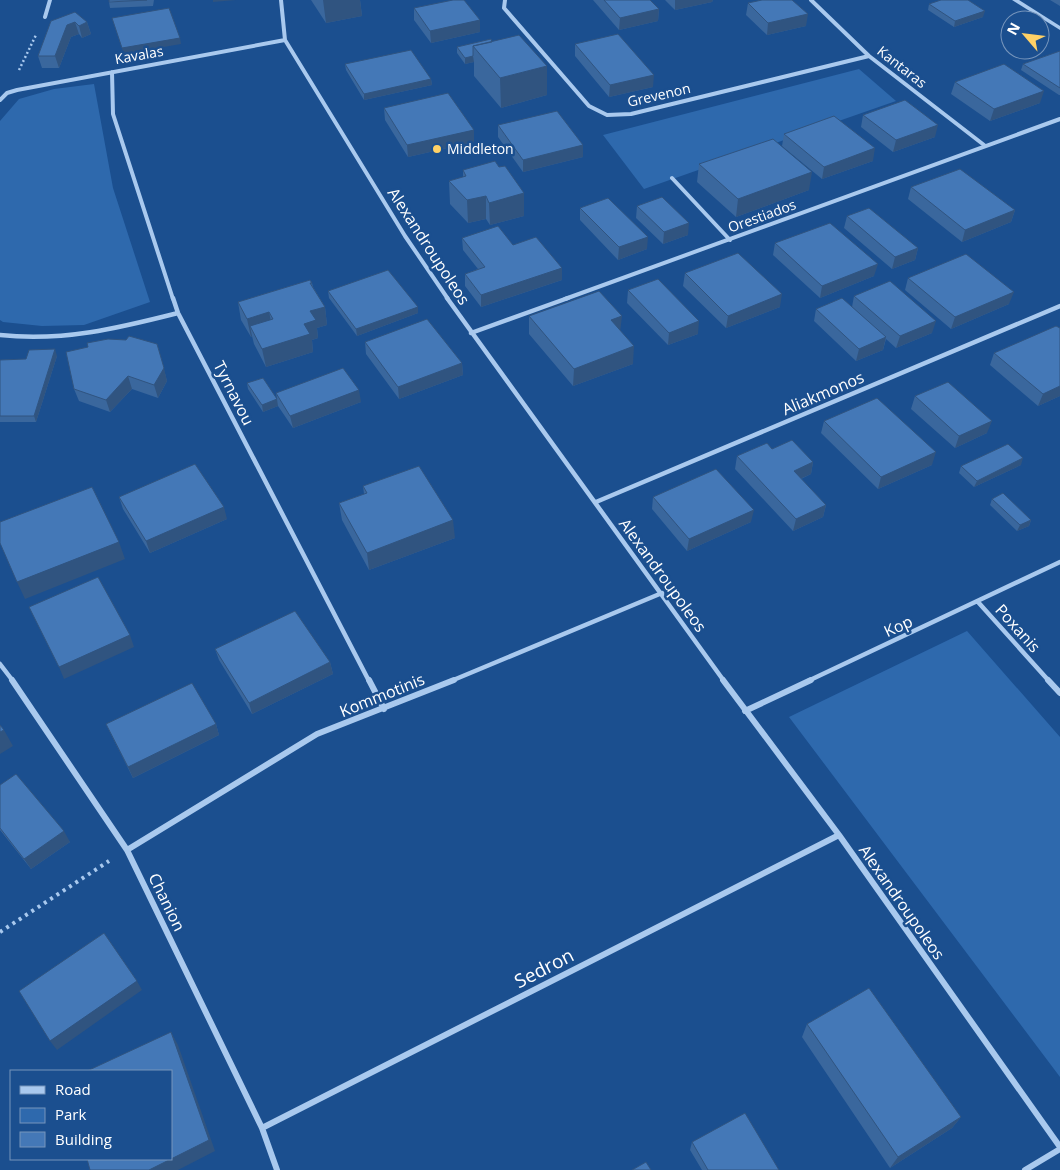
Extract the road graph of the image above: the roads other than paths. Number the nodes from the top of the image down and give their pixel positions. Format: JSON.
{"nodes":[{"id":1,"x":50,"y":0,"type":"edge"},
{"id":2,"x":281,"y":0,"type":"edge"},
{"id":3,"x":505,"y":0,"type":"edge"},
{"id":4,"x":811,"y":0,"type":"edge"},
{"id":5,"x":1015,"y":0,"type":"edge"},
{"id":6,"x":45,"y":17,"type":"road end"},
{"id":7,"x":1060,"y":28,"type":"edge"},
{"id":8,"x":285,"y":40,"type":"junction"},
{"id":9,"x":870,"y":56,"type":"junction"},
{"id":10,"x":112,"y":72,"type":"junction"},
{"id":11,"x":0,"y":100,"type":"edge"},
{"id":12,"x":1060,"y":119,"type":"edge"},
{"id":13,"x":984,"y":145,"type":"junction"},
{"id":14,"x":672,"y":178,"type":"dead end"},
{"id":15,"x":730,"y":240,"type":"junction"},
{"id":16,"x":1060,"y":306,"type":"edge"},
{"id":17,"x":178,"y":314,"type":"junction"},
{"id":18,"x":471,"y":333,"type":"junction"},
{"id":19,"x":0,"y":335,"type":"edge"},
{"id":20,"x":596,"y":502,"type":"junction"},
{"id":21,"x":1060,"y":562,"type":"edge"},
{"id":22,"x":662,"y":593,"type":"junction"},
{"id":23,"x":978,"y":602,"type":"junction"},
{"id":24,"x":0,"y":664,"type":"edge"},
{"id":25,"x":1060,"y":693,"type":"edge"},
{"id":26,"x":384,"y":709,"type":"junction"},
{"id":27,"x":745,"y":711,"type":"junction"},
{"id":28,"x":840,"y":835,"type":"junction"},
{"id":29,"x":127,"y":850,"type":"junction"},
{"id":30,"x":262,"y":1128,"type":"junction"},
{"id":31,"x":1060,"y":1148,"type":"edge"},
{"id":32,"x":277,"y":1170,"type":"edge"},
{"id":33,"x":1025,"y":1170,"type":"edge"}],
"edges":[{"from":1,"to":6,"type":"street"},
{"from":2,"to":8,"type":"street","name":"Alexandroupoleos"},
{"from":3,"to":9,"type":"street","name":"Grevenon"},
{"from":4,"to":9,"type":"street","name":"Kantaras"},
{"from":5,"to":7,"type":"street"},
{"from":8,"to":10,"type":"street","name":"Kavalas"},
{"from":8,"to":18,"type":"street","name":"Alexandroupoleos"},
{"from":9,"to":13,"type":"street","name":"Kantaras"},
{"from":10,"to":11,"type":"street","name":"Kavalas"},
{"from":10,"to":17,"type":"street","name":"Tyrnavou"},
{"from":12,"to":13,"type":"street","name":"Orestiados"},
{"from":13,"to":15,"type":"street","name":"Orestiados"},
{"from":14,"to":15,"type":"street"},
{"from":15,"to":18,"type":"street","name":"Orestiados"},
{"from":16,"to":20,"type":"street","name":"Aliakmonos"},
{"from":17,"to":19,"type":"street"},
{"from":17,"to":26,"type":"street","name":"Tyrnavou"},
{"from":18,"to":20,"type":"street","name":"Alexandroupoleos"},
{"from":20,"to":22,"type":"street","name":"Alexandroupoleos"},
{"from":21,"to":23,"type":"street","name":"Kop"},
{"from":22,"to":26,"type":"street","name":"Kommotinis"},
{"from":22,"to":27,"type":"street","name":"Alexandroupoleos"},
{"from":23,"to":25,"type":"street","name":"Poxanis"},
{"from":23,"to":27,"type":"street","name":"Kop"},
{"from":24,"to":29,"type":"street","name":"Chanion"},
{"from":26,"to":29,"type":"street","name":"Kommotinis"},
{"from":27,"to":28,"type":"street","name":"Alexandroupoleos"},
{"from":28,"to":30,"type":"street","name":"Sedron"},
{"from":28,"to":31,"type":"street","name":"Alexandroupoleos"},
{"from":29,"to":30,"type":"street","name":"Chanion"},
{"from":30,"to":32,"type":"street","name":"Chanion"},
{"from":31,"to":33,"type":"street"}]}
